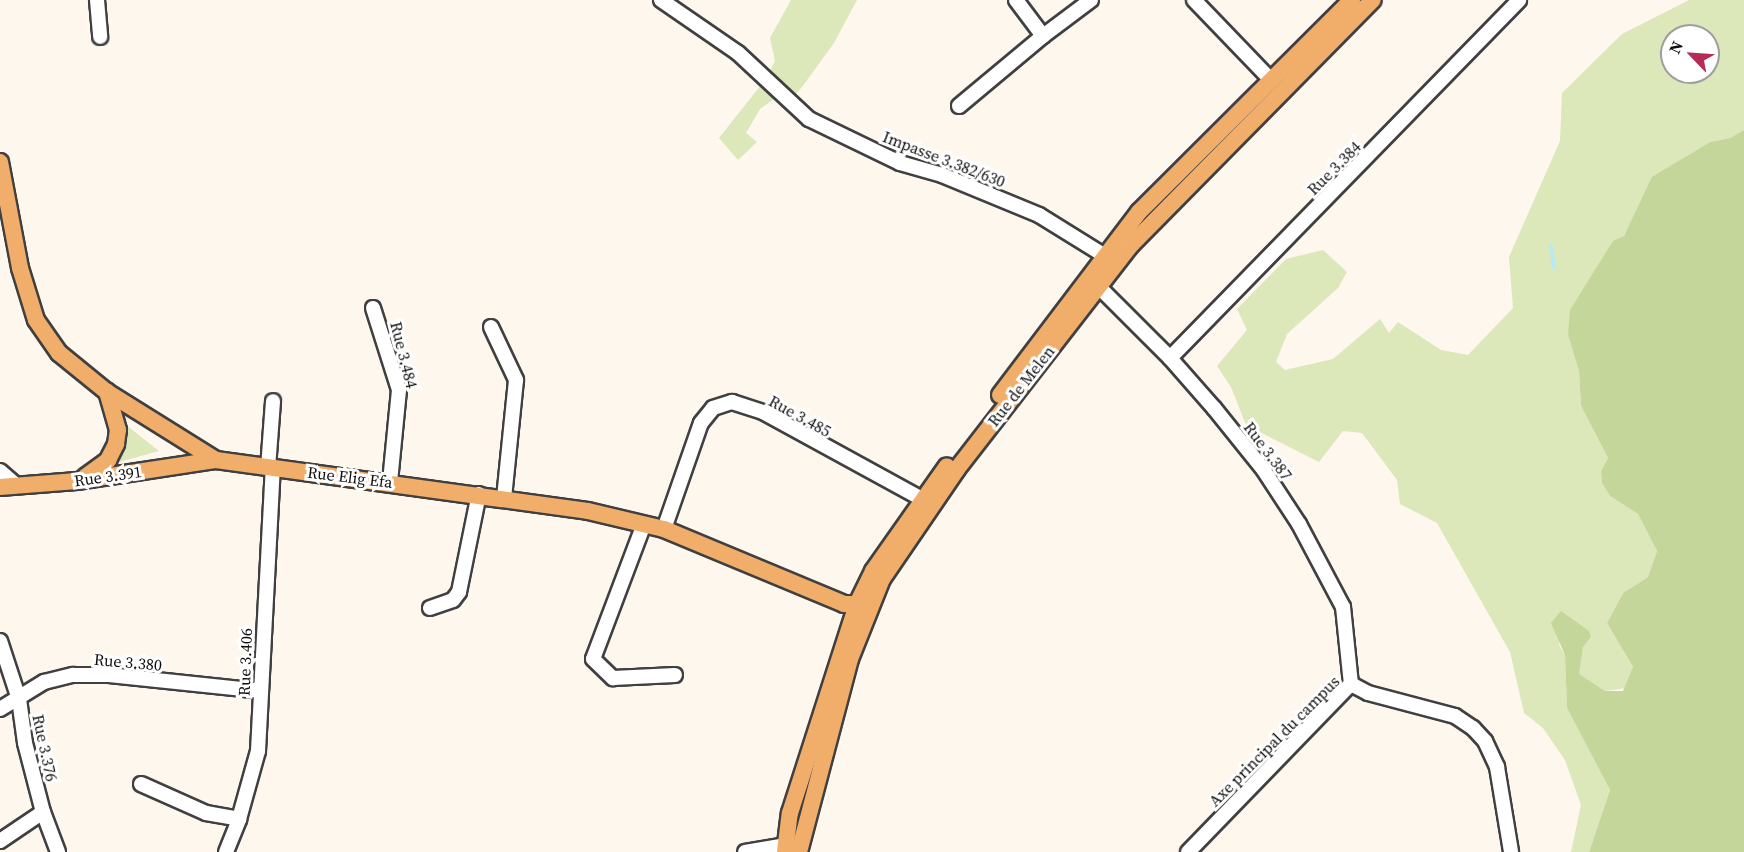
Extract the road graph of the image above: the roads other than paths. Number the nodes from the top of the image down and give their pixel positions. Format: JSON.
{"nodes":[{"id":1,"x":97,"y":0,"type":"edge"},
{"id":2,"x":661,"y":0,"type":"edge"},
{"id":3,"x":1016,"y":0,"type":"edge"},
{"id":4,"x":1091,"y":0,"type":"edge"},
{"id":5,"x":1194,"y":0,"type":"edge"},
{"id":6,"x":1352,"y":0,"type":"edge"},
{"id":7,"x":1373,"y":0,"type":"edge"},
{"id":8,"x":1519,"y":0,"type":"edge"},
{"id":9,"x":1043,"y":36,"type":"junction"},
{"id":10,"x":100,"y":37,"type":"dead end"},
{"id":11,"x":1272,"y":81,"type":"junction"},
{"id":12,"x":959,"y":106,"type":"dead end"},
{"id":13,"x":0,"y":162,"type":"edge"},
{"id":14,"x":1105,"y":256,"type":"junction"},
{"id":15,"x":1094,"y":282,"type":"junction"},
{"id":16,"x":373,"y":308,"type":"dead end"},
{"id":17,"x":491,"y":327,"type":"dead end"},
{"id":18,"x":1170,"y":358,"type":"junction"},
{"id":19,"x":106,"y":392,"type":"junction"},
{"id":20,"x":273,"y":401,"type":"dead end"},
{"id":21,"x":216,"y":460,"type":"junction"},
{"id":22,"x":270,"y":468,"type":"junction"},
{"id":23,"x":0,"y":471,"type":"edge"},
{"id":24,"x":77,"y":481,"type":"junction"},
{"id":25,"x":390,"y":482,"type":"junction"},
{"id":26,"x":8,"y":486,"type":"edge"},
{"id":27,"x":479,"y":494,"type":"junction"},
{"id":28,"x":504,"y":498,"type":"junction"},
{"id":29,"x":922,"y":499,"type":"junction"},
{"id":30,"x":645,"y":524,"type":"junction"},
{"id":31,"x":664,"y":529,"type":"junction"},
{"id":32,"x":430,"y":608,"type":"dead end"},
{"id":33,"x":862,"y":609,"type":"junction"},
{"id":34,"x":0,"y":640,"type":"edge"},
{"id":35,"x":675,"y":675,"type":"dead end"},
{"id":36,"x":1351,"y":684,"type":"junction"},
{"id":37,"x":260,"y":691,"type":"junction"},
{"id":38,"x":19,"y":699,"type":"junction"},
{"id":39,"x":0,"y":709,"type":"edge"},
{"id":40,"x":141,"y":784,"type":"dead end"},
{"id":41,"x":43,"y":812,"type":"junction"},
{"id":42,"x":239,"y":819,"type":"junction"},
{"id":43,"x":0,"y":841,"type":"edge"},
{"id":44,"x":790,"y":850,"type":"edge"},
{"id":45,"x":58,"y":852,"type":"edge"},
{"id":46,"x":226,"y":852,"type":"edge"},
{"id":47,"x":745,"y":852,"type":"edge"},
{"id":48,"x":1188,"y":852,"type":"edge"},
{"id":49,"x":1511,"y":852,"type":"edge"}],
"edges":[{"from":1,"to":10,"type":"street"},
{"from":2,"to":14,"type":"street","name":"Impasse 3.382/630"},
{"from":3,"to":9,"type":"street"},
{"from":4,"to":9,"type":"street"},
{"from":5,"to":11,"type":"street"},
{"from":6,"to":11,"type":"main road","name":"Rue de Melen"},
{"from":7,"to":15,"type":"main road","name":"Rue de Melen"},
{"from":8,"to":18,"type":"street","name":"Rue 3.384"},
{"from":9,"to":12,"type":"street"},
{"from":11,"to":14,"type":"main road","name":"Rue de Melen"},
{"from":13,"to":19,"type":"main road","name":"Rue Elig Efa"},
{"from":14,"to":15,"type":"main road","name":"Rue de Melen"},
{"from":15,"to":18,"type":"street","name":"Rue 3.387"},
{"from":15,"to":29,"type":"main road","name":"Rue de Melen"},
{"from":15,"to":33,"type":"main road","name":"Rue de Melen"},
{"from":16,"to":25,"type":"street","name":"Rue 3.484"},
{"from":17,"to":28,"type":"street"},
{"from":18,"to":36,"type":"street","name":"Rue 3.387"},
{"from":19,"to":21,"type":"main road","name":"Rue Elig Efa"},
{"from":19,"to":24,"type":"main road"},
{"from":20,"to":22,"type":"street","name":"Rue 3.406"},
{"from":21,"to":22,"type":"main road","name":"Rue Elig Efa"},
{"from":21,"to":24,"type":"main road","name":"Rue 3.391"},
{"from":22,"to":25,"type":"main road","name":"Rue Elig Efa"},
{"from":22,"to":37,"type":"street","name":"Rue 3.406"},
{"from":23,"to":26,"type":"street"},
{"from":24,"to":26,"type":"main road","name":"Rue 3.391"},
{"from":25,"to":27,"type":"main road","name":"Rue Elig Efa"},
{"from":27,"to":28,"type":"main road","name":"Rue Elig Efa"},
{"from":27,"to":32,"type":"street"},
{"from":28,"to":30,"type":"main road","name":"Rue Elig Efa"},
{"from":29,"to":31,"type":"street","name":"Rue 3.485"},
{"from":29,"to":33,"type":"main road","name":"Rue de Melen"},
{"from":30,"to":31,"type":"main road","name":"Rue Elig Efa"},
{"from":30,"to":35,"type":"street"},
{"from":31,"to":33,"type":"main road","name":"Rue Elig Efa"},
{"from":33,"to":44,"type":"main road","name":"Rue de Melen"},
{"from":34,"to":38,"type":"street","name":"Rue 3.376"},
{"from":36,"to":48,"type":"street","name":"Axe principal du campus"},
{"from":36,"to":49,"type":"street","name":"Axe principal du campus"},
{"from":37,"to":38,"type":"street","name":"Rue 3.380"},
{"from":37,"to":42,"type":"street","name":"Rue 3.406"},
{"from":38,"to":39,"type":"street","name":"Rue 3.380"},
{"from":38,"to":41,"type":"street","name":"Rue 3.376"},
{"from":40,"to":42,"type":"street"},
{"from":41,"to":43,"type":"street"},
{"from":41,"to":45,"type":"street","name":"Rue 3.376"},
{"from":42,"to":46,"type":"street","name":"Rue 3.406"},
{"from":44,"to":47,"type":"street"}]}
